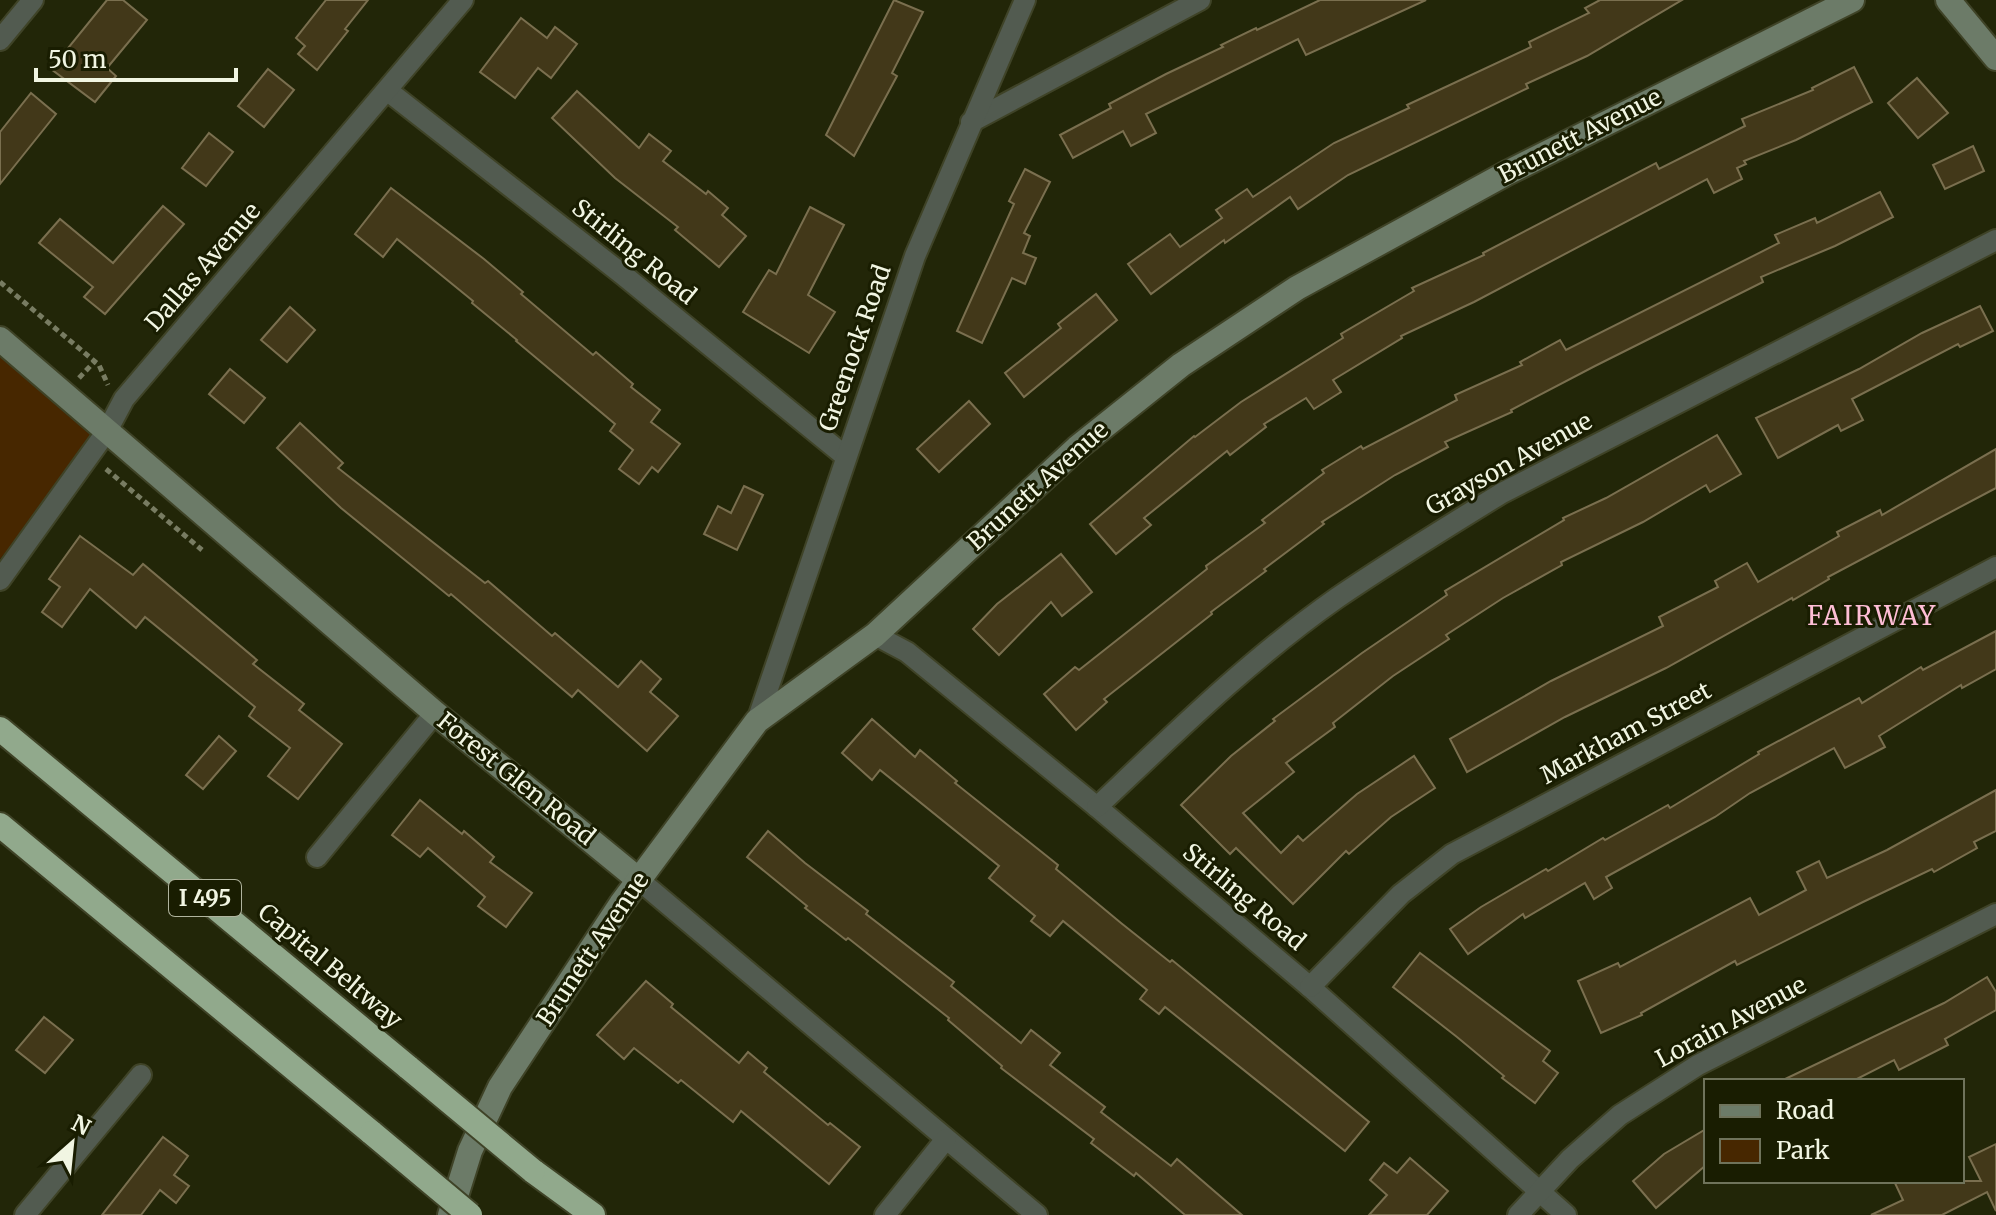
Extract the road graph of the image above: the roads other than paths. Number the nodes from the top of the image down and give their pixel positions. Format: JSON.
{"nodes":[{"id":1,"x":33,"y":0,"type":"edge"},
{"id":2,"x":463,"y":0,"type":"edge"},
{"id":3,"x":1025,"y":0,"type":"edge"},
{"id":4,"x":1200,"y":0,"type":"edge"},
{"id":5,"x":1852,"y":0,"type":"edge"},
{"id":6,"x":1948,"y":0,"type":"edge"},
{"id":7,"x":0,"y":40,"type":"edge"},
{"id":8,"x":1996,"y":58,"type":"edge"},
{"id":9,"x":388,"y":91,"type":"junction"},
{"id":10,"x":971,"y":122,"type":"junction"},
{"id":11,"x":1996,"y":240,"type":"edge"},
{"id":12,"x":0,"y":339,"type":"edge"},
{"id":13,"x":107,"y":431,"type":"junction"},
{"id":14,"x":845,"y":456,"type":"junction"},
{"id":15,"x":1996,"y":567,"type":"edge"},
{"id":16,"x":0,"y":580,"type":"edge"},
{"id":17,"x":875,"y":635,"type":"junction"},
{"id":18,"x":435,"y":713,"type":"junction"},
{"id":19,"x":757,"y":721,"type":"junction"},
{"id":20,"x":0,"y":729,"type":"edge"},
{"id":21,"x":1097,"y":807,"type":"junction"},
{"id":22,"x":0,"y":825,"type":"edge"},
{"id":23,"x":317,"y":857,"type":"dead end"},
{"id":24,"x":639,"y":880,"type":"junction"},
{"id":25,"x":1996,"y":914,"type":"edge"},
{"id":26,"x":1310,"y":987,"type":"junction"},
{"id":27,"x":141,"y":1075,"type":"dead end"},
{"id":28,"x":946,"y":1139,"type":"junction"},
{"id":29,"x":533,"y":1171,"type":"junction"},
{"id":30,"x":1540,"y":1193,"type":"junction"},
{"id":31,"x":25,"y":1215,"type":"edge"},
{"id":32,"x":450,"y":1215,"type":"edge"},
{"id":33,"x":470,"y":1215,"type":"edge"},
{"id":34,"x":586,"y":1215,"type":"edge"},
{"id":35,"x":593,"y":1215,"type":"edge"},
{"id":36,"x":885,"y":1215,"type":"edge"},
{"id":37,"x":1037,"y":1215,"type":"edge"},
{"id":38,"x":1518,"y":1215,"type":"edge"},
{"id":39,"x":1566,"y":1215,"type":"edge"}],
"edges":[{"from":1,"to":7,"type":"street"},
{"from":2,"to":9,"type":"street","name":"Dallas Avenue"},
{"from":3,"to":10,"type":"street","name":"Greenock Road"},
{"from":4,"to":10,"type":"street"},
{"from":5,"to":17,"type":"street","name":"Brunett Avenue"},
{"from":6,"to":8,"type":"street"},
{"from":9,"to":13,"type":"street","name":"Dallas Avenue"},
{"from":9,"to":14,"type":"street","name":"Stirling Road"},
{"from":10,"to":14,"type":"street","name":"Greenock Road"},
{"from":11,"to":21,"type":"street","name":"Grayson Avenue"},
{"from":12,"to":13,"type":"street","name":"Forest Glen Road"},
{"from":13,"to":16,"type":"street","name":"Dallas Avenue"},
{"from":13,"to":18,"type":"street","name":"Forest Glen Road"},
{"from":14,"to":19,"type":"street","name":"Greenock Road"},
{"from":15,"to":26,"type":"street","name":"Markham Street"},
{"from":17,"to":19,"type":"street","name":"Brunett Avenue"},
{"from":17,"to":21,"type":"street","name":"Stirling Road"},
{"from":18,"to":23,"type":"street"},
{"from":18,"to":24,"type":"street","name":"Forest Glen Road"},
{"from":19,"to":24,"type":"street","name":"Brunett Avenue"},
{"from":20,"to":29,"type":"highway","name":"Capital Beltway","number":"I 495","bridge":true},
{"from":21,"to":26,"type":"street","name":"Stirling Road"},
{"from":22,"to":33,"type":"highway","bridge":true},
{"from":24,"to":28,"type":"street","name":"Forest Glen Road"},
{"from":24,"to":32,"type":"street","name":"Brunett Avenue"},
{"from":25,"to":30,"type":"street","name":"Lorain Avenue"},
{"from":26,"to":30,"type":"street","name":"Stirling Road"},
{"from":27,"to":31,"type":"street"},
{"from":28,"to":36,"type":"street"},
{"from":28,"to":37,"type":"street","name":"Forest Glen Road"},
{"from":29,"to":34,"type":"highway","name":"Capital Beltway","number":"I 495"},
{"from":29,"to":35,"type":"highway"},
{"from":30,"to":38,"type":"street","name":"Lorain Avenue"},
{"from":30,"to":39,"type":"street","name":"Stirling Road"}]}
